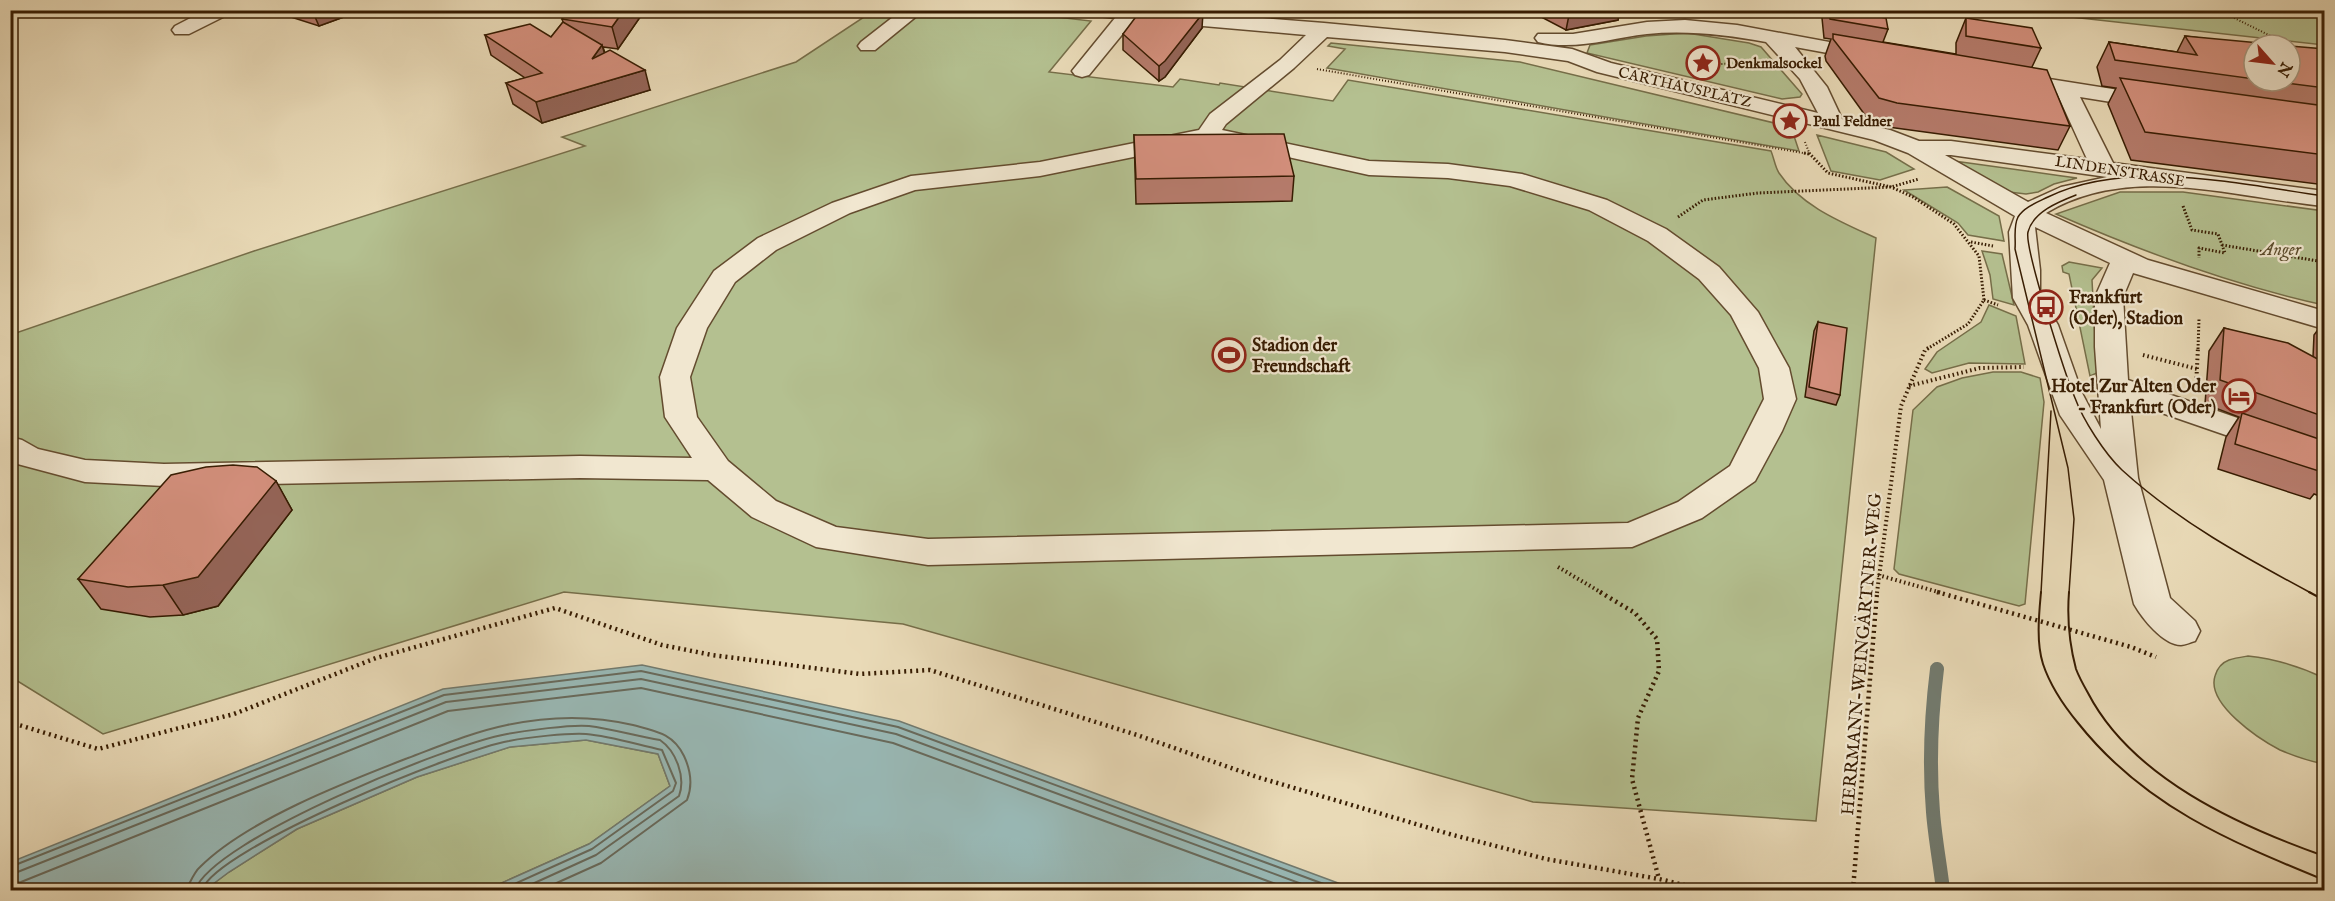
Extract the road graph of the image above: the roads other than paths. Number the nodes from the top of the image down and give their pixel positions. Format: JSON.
{"nodes":[{"id":1,"x":222,"y":10,"type":"edge"},
{"id":2,"x":915,"y":10,"type":"edge"},
{"id":3,"x":1089,"y":10,"type":"edge"},
{"id":4,"x":1665,"y":10,"type":"edge"},
{"id":5,"x":1128,"y":14,"type":"junction"},
{"id":6,"x":1687,"y":18,"type":"edge"},
{"id":7,"x":1324,"y":29,"type":"junction"},
{"id":8,"x":182,"y":30,"type":"dead end"},
{"id":9,"x":1774,"y":39,"type":"junction"},
{"id":10,"x":868,"y":46,"type":"dead end"},
{"id":11,"x":1573,"y":48,"type":"junction"},
{"id":12,"x":1893,"y":59,"type":"edge"},
{"id":13,"x":1082,"y":71,"type":"dead end"},
{"id":14,"x":1985,"y":75,"type":"edge"},
{"id":15,"x":2066,"y":89,"type":"junction"},
{"id":16,"x":2172,"y":104,"type":"edge"},
{"id":17,"x":1832,"y":122,"type":"junction"},
{"id":18,"x":1207,"y":135,"type":"junction"},
{"id":19,"x":1916,"y":148,"type":"junction"},
{"id":20,"x":2103,"y":168,"type":"junction"},
{"id":21,"x":2172,"y":180,"type":"junction"},
{"id":22,"x":2325,"y":199,"type":"edge"},
{"id":23,"x":2029,"y":214,"type":"junction"},
{"id":24,"x":2125,"y":260,"type":"junction"},
{"id":25,"x":2325,"y":320,"type":"edge"},
{"id":26,"x":2113,"y":385,"type":"junction"},
{"id":27,"x":10,"y":447,"type":"edge"},
{"id":28,"x":2325,"y":459,"type":"edge"},
{"id":29,"x":716,"y":470,"type":"junction"},
{"id":30,"x":2121,"y":478,"type":"junction"},
{"id":31,"x":2181,"y":631,"type":"dead end"}],
"edges":[{"from":1,"to":8,"type":"street"},
{"from":2,"to":10,"type":"street"},
{"from":3,"to":5,"type":"street"},
{"from":4,"to":6,"type":"street"},
{"from":5,"to":7,"type":"street"},
{"from":5,"to":13,"type":"street"},
{"from":6,"to":9,"type":"street"},
{"from":6,"to":11,"type":"street"},
{"from":7,"to":11,"type":"street"},
{"from":7,"to":18,"type":"street"},
{"from":9,"to":12,"type":"street"},
{"from":9,"to":17,"type":"street"},
{"from":11,"to":17,"type":"street","name":"CARTHAUSPLATZ"},
{"from":14,"to":15,"type":"street"},
{"from":15,"to":16,"type":"street"},
{"from":15,"to":20,"type":"street"},
{"from":17,"to":19,"type":"street","name":"CARTHAUSPLATZ"},
{"from":18,"to":29,"type":"street"},
{"from":18,"to":29,"type":"street"},
{"from":19,"to":20,"type":"street","name":"LINDENSTRASSE"},
{"from":19,"to":23,"type":"street"},
{"from":20,"to":21,"type":"street","name":"LINDENSTRASSE"},
{"from":21,"to":22,"type":"street","name":"LINDENSTRASSE"},
{"from":21,"to":23,"type":"street"},
{"from":23,"to":24,"type":"street"},
{"from":23,"to":30,"type":"street"},
{"from":24,"to":25,"type":"street"},
{"from":24,"to":26,"type":"street"},
{"from":26,"to":28,"type":"street"},
{"from":26,"to":30,"type":"street"},
{"from":27,"to":29,"type":"street"},
{"from":30,"to":31,"type":"street"}]}
